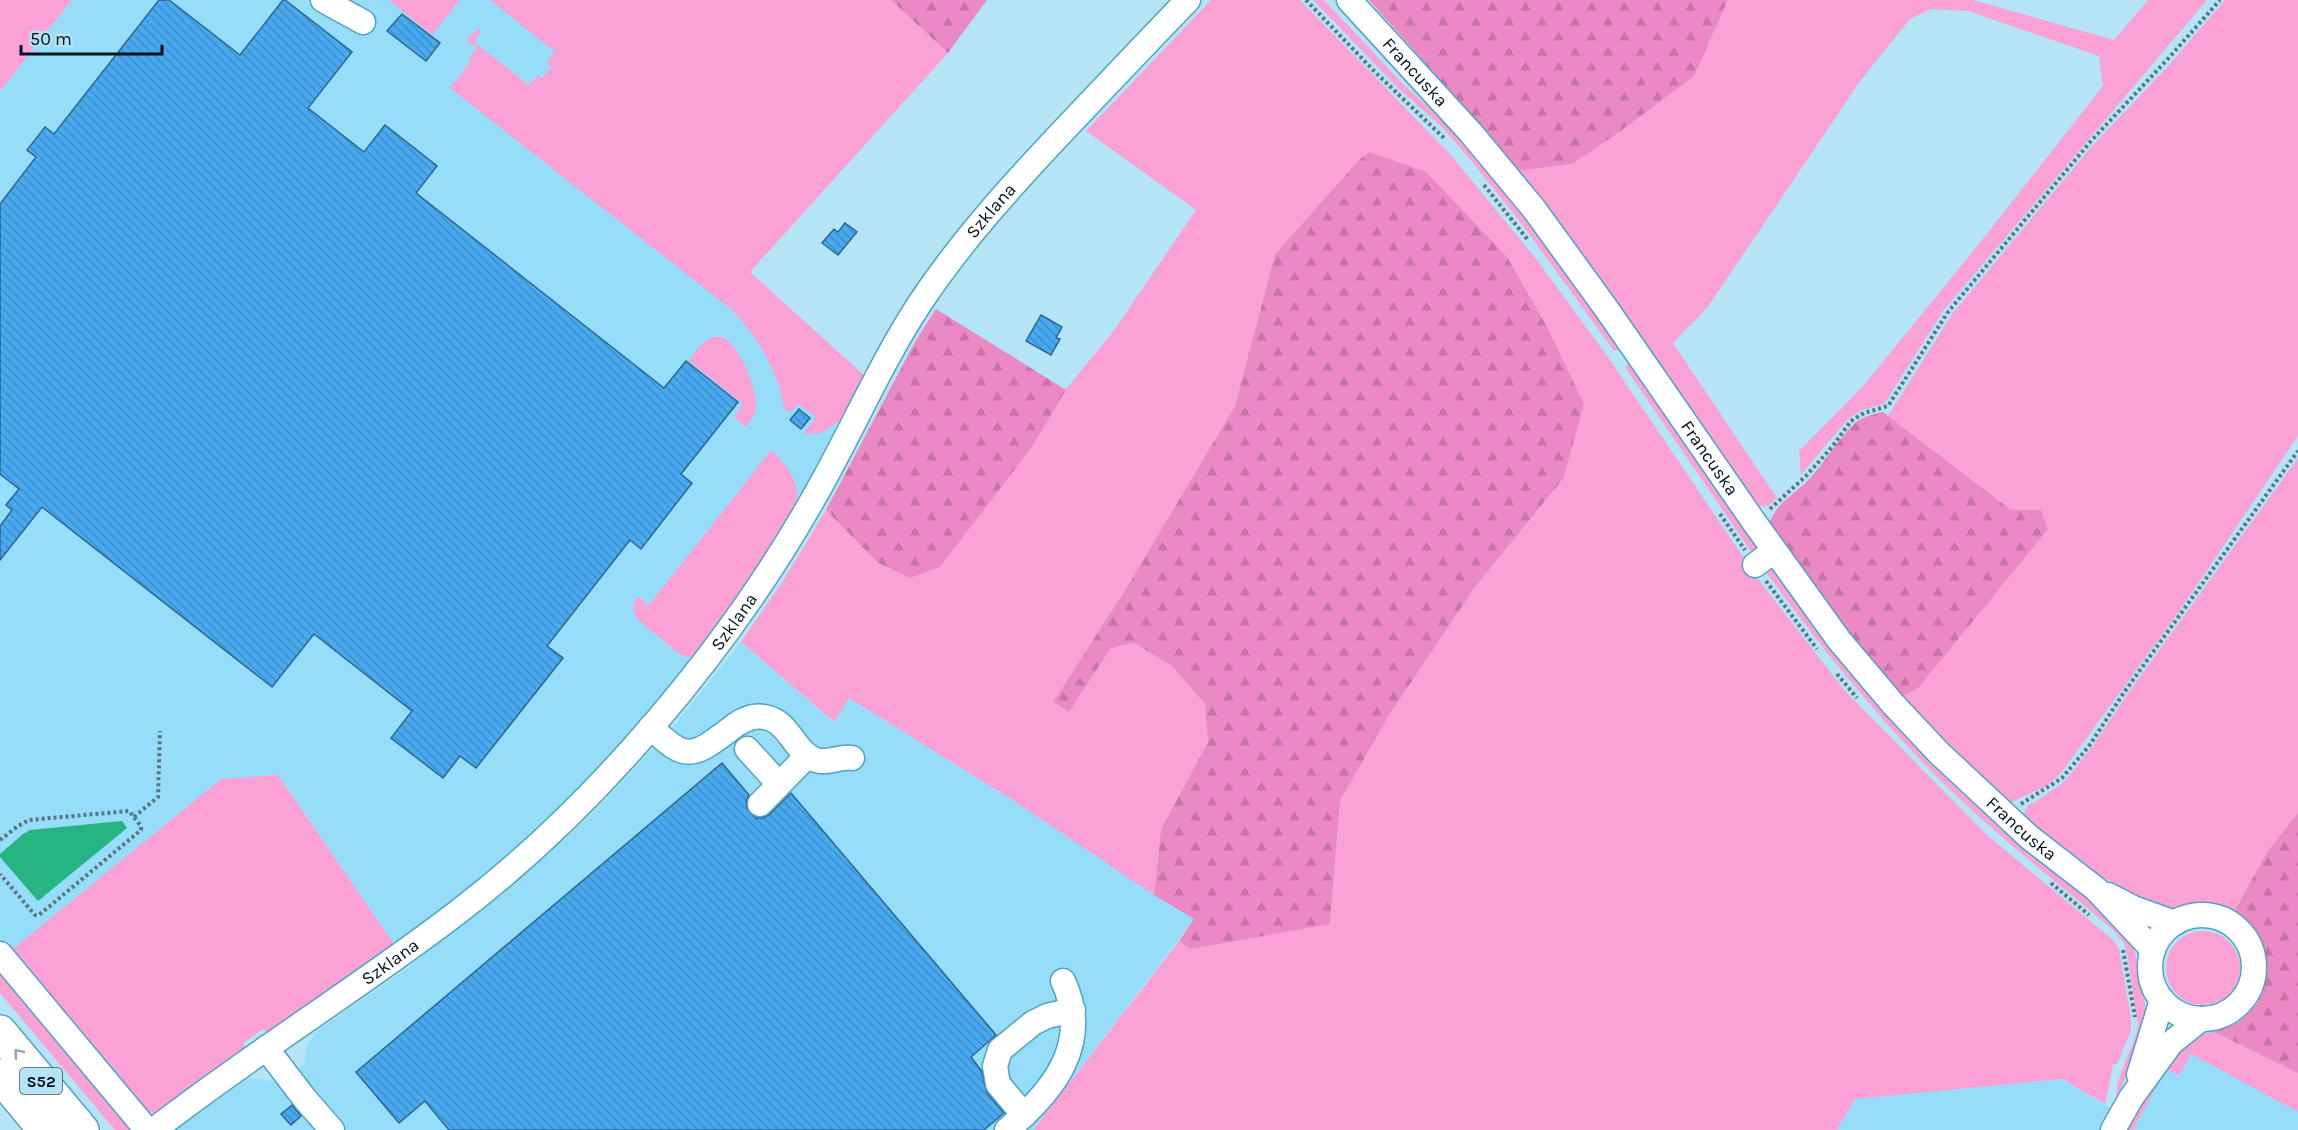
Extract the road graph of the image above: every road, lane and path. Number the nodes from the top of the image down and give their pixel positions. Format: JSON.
{"nodes":[{"id":1,"x":323,"y":0,"type":"edge"},
{"id":2,"x":1188,"y":0,"type":"edge"},
{"id":3,"x":1349,"y":0,"type":"edge"},
{"id":4,"x":2220,"y":0,"type":"edge"},
{"id":5,"x":363,"y":22,"type":"dead end"},
{"id":6,"x":2298,"y":451,"type":"edge"},
{"id":7,"x":1754,"y":522,"type":"junction"},
{"id":8,"x":1774,"y":551,"type":"junction"},
{"id":9,"x":1755,"y":565,"type":"dead end"},
{"id":10,"x":651,"y":727,"type":"junction"},
{"id":11,"x":160,"y":730,"type":"dead end"},
{"id":12,"x":747,"y":749,"type":"dead end"},
{"id":13,"x":807,"y":756,"type":"junction"},
{"id":14,"x":852,"y":758,"type":"dead end"},
{"id":15,"x":779,"y":784,"type":"junction"},
{"id":16,"x":760,"y":804,"type":"dead end"},
{"id":17,"x":134,"y":817,"type":"junction"},
{"id":18,"x":2006,"y":817,"type":"junction"},
{"id":19,"x":0,"y":840,"type":"edge"},
{"id":20,"x":0,"y":874,"type":"edge"},
{"id":21,"x":2096,"y":889,"type":"junction"},
{"id":22,"x":2175,"y":923,"type":"junction"},
{"id":23,"x":2153,"y":950,"type":"junction"},
{"id":24,"x":0,"y":954,"type":"edge"},
{"id":25,"x":1063,"y":981,"type":"dead end"},
{"id":26,"x":2162,"y":1000,"type":"junction"},
{"id":27,"x":1073,"y":1010,"type":"junction"},
{"id":28,"x":2201,"y":1019,"type":"junction"},
{"id":29,"x":0,"y":1032,"type":"edge"},
{"id":30,"x":266,"y":1048,"type":"junction"},
{"id":31,"x":0,"y":1076,"type":"edge"},
{"id":32,"x":2131,"y":1098,"type":"junction"},
{"id":33,"x":1016,"y":1122,"type":"edge"},
{"id":34,"x":45,"y":1130,"type":"edge"},
{"id":35,"x":82,"y":1130,"type":"edge"},
{"id":36,"x":147,"y":1130,"type":"edge"},
{"id":37,"x":154,"y":1130,"type":"edge"},
{"id":38,"x":332,"y":1130,"type":"edge"},
{"id":39,"x":2113,"y":1130,"type":"edge"}],
"edges":[{"from":1,"to":5,"type":"street"},
{"from":2,"to":10,"type":"street","name":"Szklana"},
{"from":3,"to":7,"type":"street","name":"Francuska"},
{"from":4,"to":7,"type":"path"},
{"from":6,"to":18,"type":"path"},
{"from":7,"to":8,"type":"street","name":"Francuska"},
{"from":8,"to":9,"type":"street"},
{"from":8,"to":18,"type":"street","name":"Francuska"},
{"from":10,"to":13,"type":"street"},
{"from":10,"to":30,"type":"street","name":"Szklana"},
{"from":11,"to":17,"type":"path"},
{"from":12,"to":15,"type":"street"},
{"from":13,"to":14,"type":"street"},
{"from":13,"to":15,"type":"street"},
{"from":15,"to":16,"type":"street"},
{"from":17,"to":19,"type":"path"},
{"from":17,"to":20,"type":"path"},
{"from":18,"to":21,"type":"street","name":"Francuska"},
{"from":21,"to":22,"type":"street","name":"Francuska"},
{"from":21,"to":23,"type":"street","name":"Francuska"},
{"from":22,"to":23,"type":"street"},
{"from":22,"to":28,"type":"street"},
{"from":23,"to":26,"type":"street"},
{"from":24,"to":36,"type":"street"},
{"from":25,"to":27,"type":"street"},
{"from":26,"to":28,"type":"street"},
{"from":26,"to":32,"type":"street"},
{"from":27,"to":33,"type":"street"},
{"from":27,"to":33,"type":"street"},
{"from":28,"to":32,"type":"street"},
{"from":35,"to":29,"type":"highway","number":"S52","one_way":true},
{"from":30,"to":37,"type":"street","name":"Szklana"},
{"from":30,"to":38,"type":"street"},
{"from":31,"to":34,"type":"highway","number":"S52"},
{"from":32,"to":39,"type":"street"}]}
